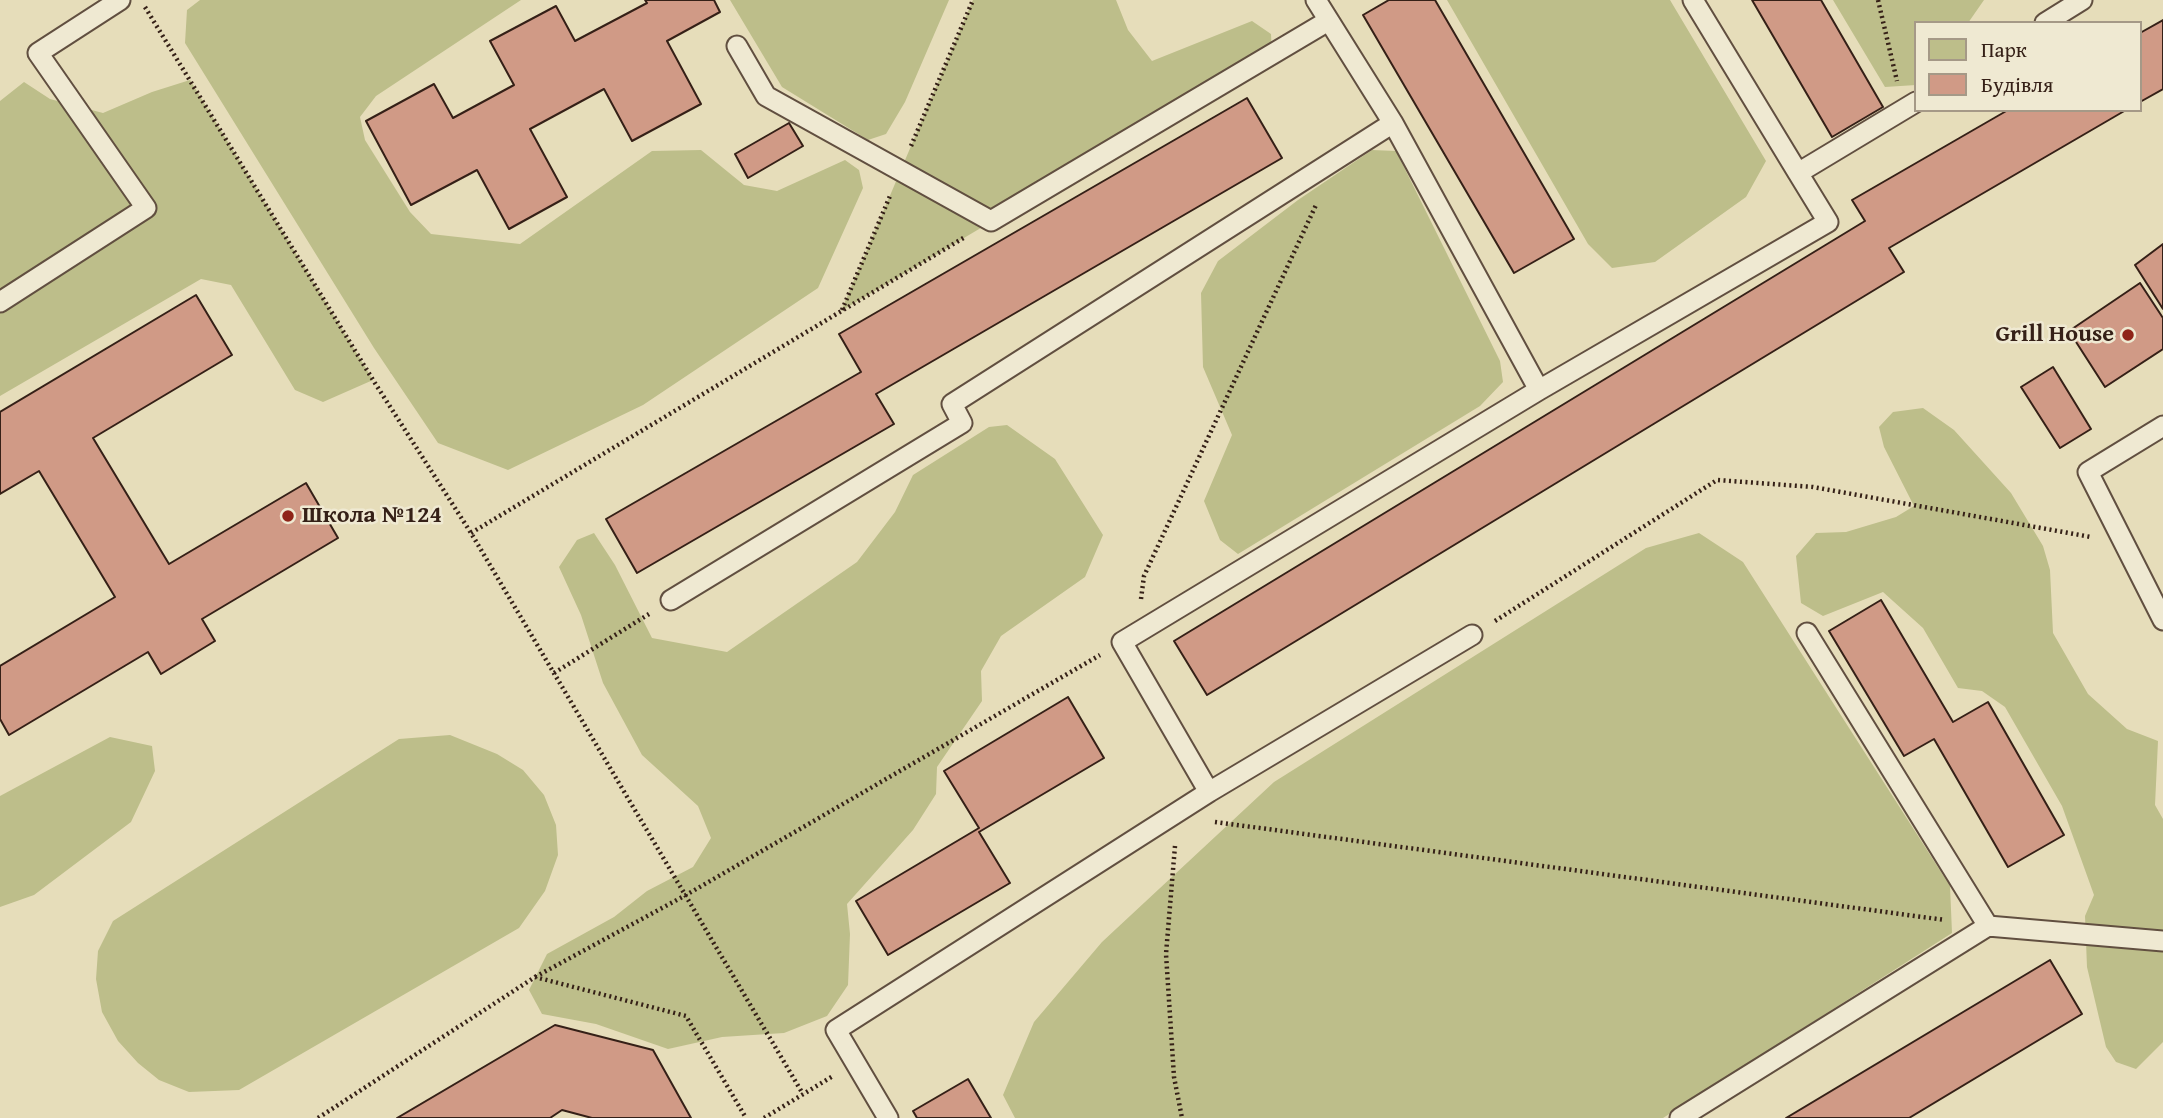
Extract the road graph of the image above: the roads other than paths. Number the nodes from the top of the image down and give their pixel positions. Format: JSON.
{"nodes":[{"id":1,"x":120,"y":0,"type":"edge"},
{"id":2,"x":1316,"y":0,"type":"edge"},
{"id":3,"x":1693,"y":0,"type":"edge"},
{"id":4,"x":2082,"y":0,"type":"edge"},
{"id":5,"x":1328,"y":21,"type":"junction"},
{"id":6,"x":2048,"y":21,"type":"edge"},
{"id":7,"x":737,"y":46,"type":"dead end"},
{"id":8,"x":1910,"y":105,"type":"edge"},
{"id":9,"x":1393,"y":124,"type":"junction"},
{"id":10,"x":1798,"y":173,"type":"junction"},
{"id":11,"x":0,"y":302,"type":"edge"},
{"id":12,"x":1539,"y":390,"type":"junction"},
{"id":13,"x":2163,"y":426,"type":"edge"},
{"id":14,"x":671,"y":600,"type":"road end"},
{"id":15,"x":2163,"y":620,"type":"edge"},
{"id":16,"x":1807,"y":633,"type":"dead end"},
{"id":17,"x":1472,"y":635,"type":"road end"},
{"id":18,"x":1209,"y":792,"type":"junction"},
{"id":19,"x":1988,"y":926,"type":"junction"},
{"id":20,"x":2163,"y":941,"type":"edge"},
{"id":21,"x":888,"y":1118,"type":"edge"},
{"id":22,"x":1680,"y":1118,"type":"edge"}],
"edges":[{"from":1,"to":11,"type":"lane"},
{"from":2,"to":5,"type":"lane"},
{"from":3,"to":10,"type":"lane"},
{"from":4,"to":6,"type":"lane"},
{"from":5,"to":7,"type":"lane"},
{"from":5,"to":9,"type":"lane"},
{"from":8,"to":10,"type":"lane"},
{"from":9,"to":12,"type":"lane"},
{"from":9,"to":14,"type":"lane"},
{"from":10,"to":12,"type":"lane"},
{"from":12,"to":18,"type":"lane"},
{"from":13,"to":15,"type":"lane"},
{"from":16,"to":19,"type":"lane"},
{"from":17,"to":18,"type":"lane"},
{"from":18,"to":21,"type":"lane"},
{"from":19,"to":20,"type":"lane"},
{"from":19,"to":22,"type":"lane"}]}
